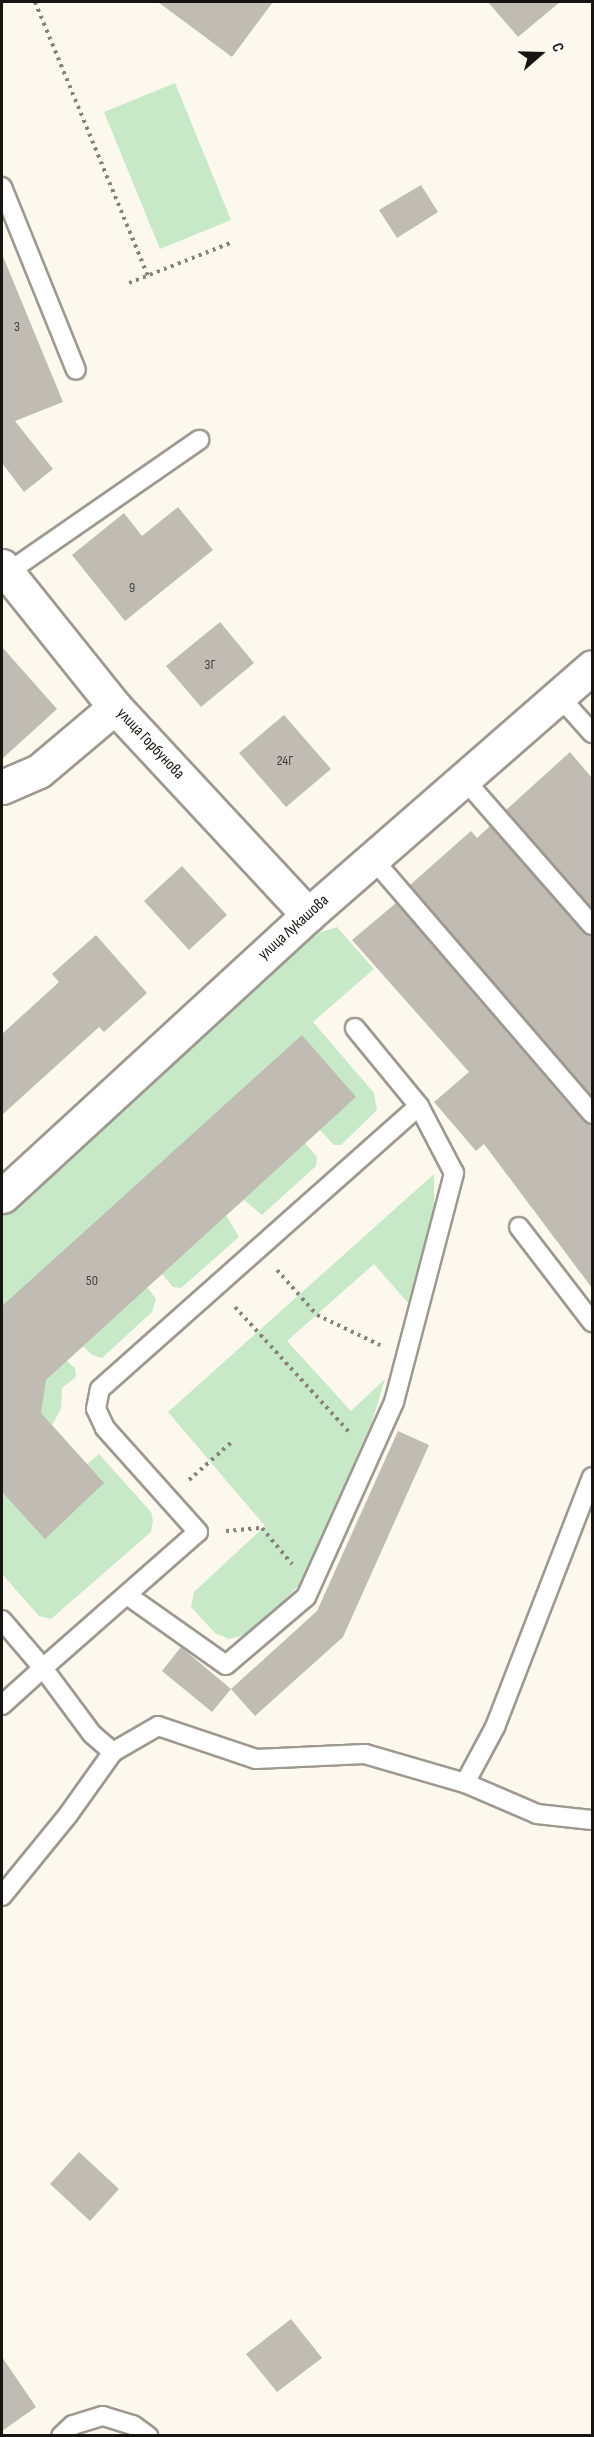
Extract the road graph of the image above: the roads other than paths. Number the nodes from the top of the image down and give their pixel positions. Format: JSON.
{"nodes":[{"id":1,"x":2,"y":187,"type":"edge"},
{"id":2,"x":76,"y":370,"type":"dead end"},
{"id":3,"x":199,"y":440,"type":"dead end"},
{"id":4,"x":4,"y":569,"type":"edge"},
{"id":5,"x":592,"y":667,"type":"edge"},
{"id":6,"x":559,"y":696,"type":"junction"},
{"id":7,"x":115,"y":707,"type":"junction"},
{"id":8,"x":592,"y":733,"type":"edge"},
{"id":9,"x":464,"y":779,"type":"junction"},
{"id":10,"x":2,"y":788,"type":"edge"},
{"id":11,"x":373,"y":859,"type":"junction"},
{"id":12,"x":308,"y":915,"type":"junction"},
{"id":13,"x":592,"y":925,"type":"edge"},
{"id":14,"x":355,"y":1028,"type":"dead end"},
{"id":15,"x":419,"y":1106,"type":"junction"},
{"id":16,"x":592,"y":1114,"type":"edge"},
{"id":17,"x":2,"y":1196,"type":"edge"},
{"id":18,"x":519,"y":1227,"type":"dead end"},
{"id":19,"x":592,"y":1322,"type":"edge"},
{"id":20,"x":592,"y":1477,"type":"edge"},
{"id":21,"x":127,"y":1595,"type":"junction"},
{"id":22,"x":2,"y":1620,"type":"edge"},
{"id":23,"x":43,"y":1668,"type":"junction"},
{"id":24,"x":2,"y":1705,"type":"edge"},
{"id":25,"x":113,"y":1752,"type":"junction"},
{"id":26,"x":465,"y":1784,"type":"junction"},
{"id":27,"x":592,"y":1820,"type":"edge"},
{"id":28,"x":2,"y":1896,"type":"edge"},
{"id":29,"x":61,"y":2436,"type":"edge"},
{"id":30,"x":148,"y":2436,"type":"edge"}],
"edges":[{"from":1,"to":2,"type":"lane"},
{"from":3,"to":4,"type":"lane"},
{"from":4,"to":7,"type":"street","name":"улица Горбунова"},
{"from":5,"to":6,"type":"street","name":"улица Лукашова"},
{"from":6,"to":8,"type":"lane"},
{"from":6,"to":9,"type":"street","name":"улица Лукашова"},
{"from":7,"to":10,"type":"street"},
{"from":7,"to":12,"type":"street","name":"улица Горбунова"},
{"from":9,"to":11,"type":"street","name":"улица Лукашова"},
{"from":9,"to":13,"type":"lane"},
{"from":11,"to":12,"type":"street","name":"улица Лукашова"},
{"from":11,"to":16,"type":"lane"},
{"from":12,"to":17,"type":"street","name":"улица Лукашова"},
{"from":14,"to":15,"type":"lane"},
{"from":15,"to":21,"type":"lane"},
{"from":15,"to":21,"type":"lane"},
{"from":18,"to":19,"type":"lane"},
{"from":20,"to":26,"type":"lane"},
{"from":21,"to":23,"type":"lane"},
{"from":22,"to":23,"type":"lane"},
{"from":23,"to":24,"type":"lane"},
{"from":23,"to":25,"type":"lane"},
{"from":25,"to":26,"type":"lane"},
{"from":25,"to":28,"type":"lane"},
{"from":26,"to":27,"type":"lane"},
{"from":29,"to":30,"type":"lane"}]}
